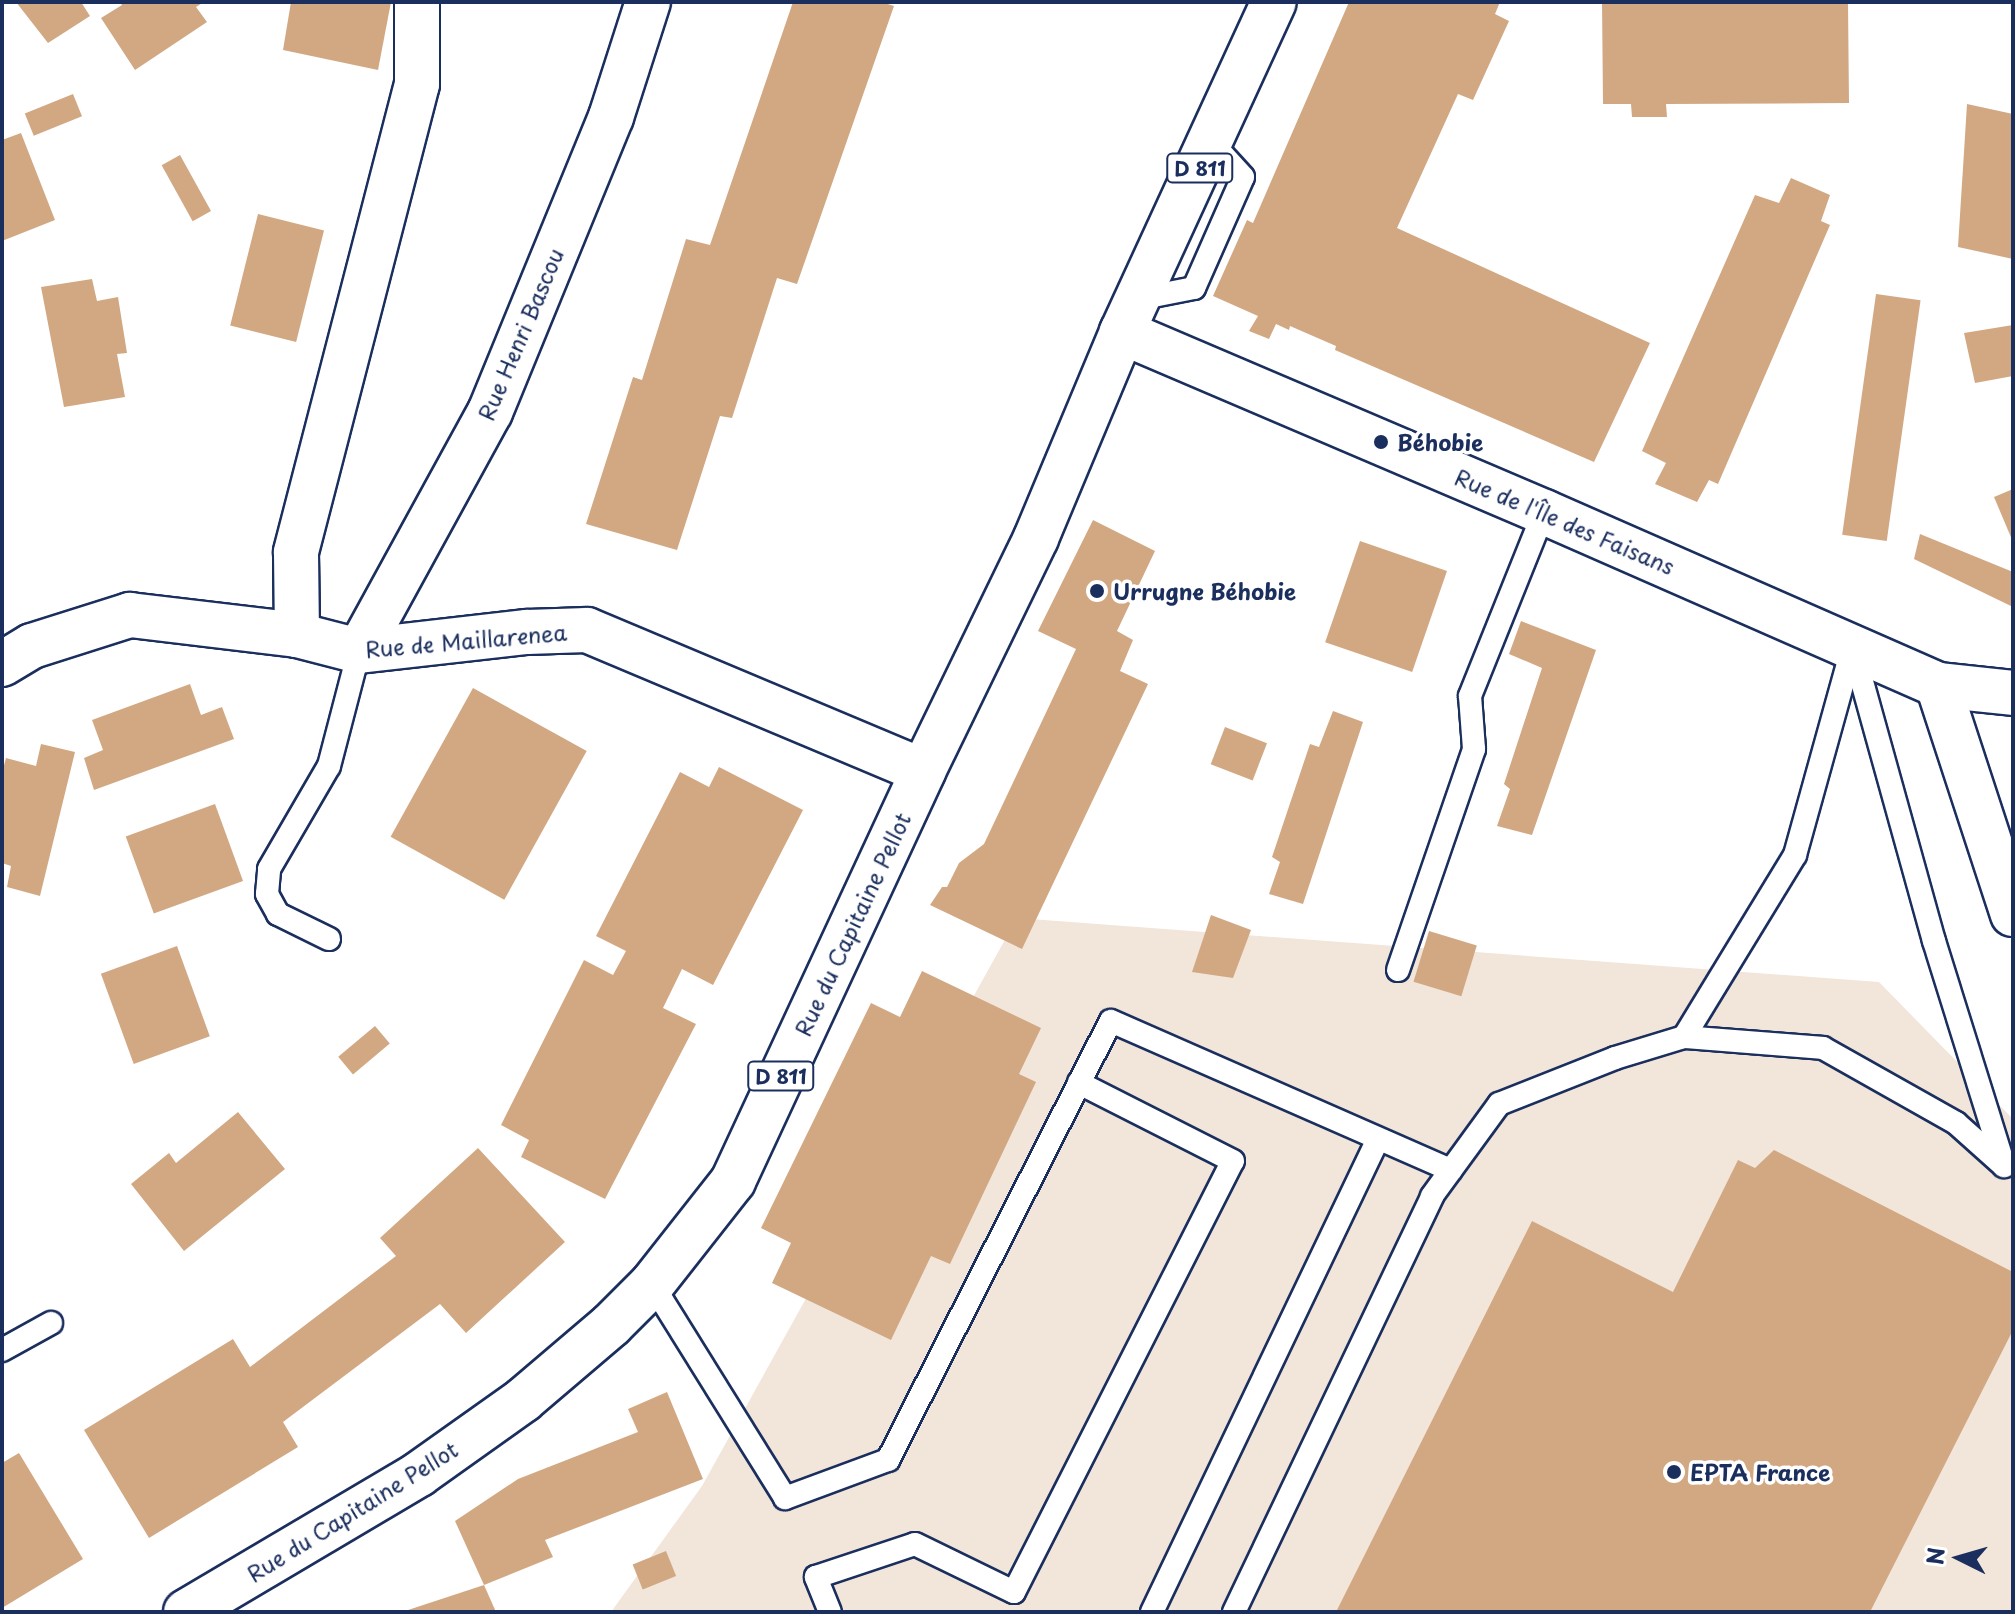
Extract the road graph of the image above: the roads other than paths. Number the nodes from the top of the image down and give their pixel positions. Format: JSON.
{"nodes":[{"id":1,"x":417,"y":2,"type":"edge"},
{"id":2,"x":648,"y":2,"type":"edge"},
{"id":3,"x":1274,"y":2,"type":"edge"},
{"id":4,"x":1130,"y":316,"type":"junction"},
{"id":5,"x":1544,"y":512,"type":"junction"},
{"id":6,"x":297,"y":635,"type":"junction"},
{"id":7,"x":1853,"y":646,"type":"junction"},
{"id":8,"x":359,"y":651,"type":"junction"},
{"id":9,"x":2,"y":664,"type":"edge"},
{"id":10,"x":1938,"y":685,"type":"junction"},
{"id":11,"x":2013,"y":693,"type":"edge"},
{"id":12,"x":923,"y":771,"type":"junction"},
{"id":13,"x":2013,"y":914,"type":"edge"},
{"id":14,"x":329,"y":939,"type":"dead end"},
{"id":15,"x":1398,"y":970,"type":"dead end"},
{"id":16,"x":1684,"y":1037,"type":"junction"},
{"id":17,"x":1079,"y":1083,"type":"junction"},
{"id":18,"x":1378,"y":1139,"type":"junction"},
{"id":19,"x":1451,"y":1170,"type":"junction"},
{"id":20,"x":2008,"y":1171,"type":"edge"},
{"id":21,"x":652,"y":1284,"type":"junction"},
{"id":22,"x":51,"y":1323,"type":"dead end"},
{"id":23,"x":2,"y":1350,"type":"edge"},
{"id":24,"x":186,"y":1612,"type":"edge"},
{"id":25,"x":830,"y":1612,"type":"edge"},
{"id":26,"x":1152,"y":1612,"type":"edge"},
{"id":27,"x":1234,"y":1612,"type":"edge"}],
"edges":[{"from":1,"to":6,"type":"street"},
{"from":2,"to":8,"type":"street","name":"Rue Henri Bascou"},
{"from":3,"to":4,"type":"street","number":"D 811"},
{"from":4,"to":5,"type":"street","name":"Rue de l'Île des Faisans"},
{"from":4,"to":12,"type":"street","name":"Rue du Capitaine Pellot","number":"D 811"},
{"from":5,"to":7,"type":"street","name":"Rue de l'Île des Faisans"},
{"from":5,"to":15,"type":"lane"},
{"from":6,"to":8,"type":"street","name":"Rue de Maillarenea"},
{"from":6,"to":9,"type":"street","name":"Rue de Maillarenea"},
{"from":7,"to":10,"type":"street","name":"Rue de l'Île des Faisans"},
{"from":7,"to":16,"type":"lane"},
{"from":7,"to":20,"type":"lane"},
{"from":8,"to":12,"type":"street","name":"Rue de Maillarenea"},
{"from":8,"to":14,"type":"lane"},
{"from":10,"to":11,"type":"street","name":"Rue de l'Île des Faisans"},
{"from":10,"to":13,"type":"street"},
{"from":12,"to":21,"type":"street","name":"Rue du Capitaine Pellot","number":"D 811"},
{"from":16,"to":19,"type":"lane"},
{"from":16,"to":20,"type":"lane"},
{"from":17,"to":18,"type":"lane"},
{"from":17,"to":21,"type":"lane"},
{"from":17,"to":25,"type":"lane"},
{"from":18,"to":19,"type":"lane"},
{"from":18,"to":26,"type":"lane"},
{"from":19,"to":27,"type":"lane"},
{"from":21,"to":24,"type":"street","name":"Rue du Capitaine Pellot","number":"D 811"},
{"from":22,"to":23,"type":"lane"}]}
